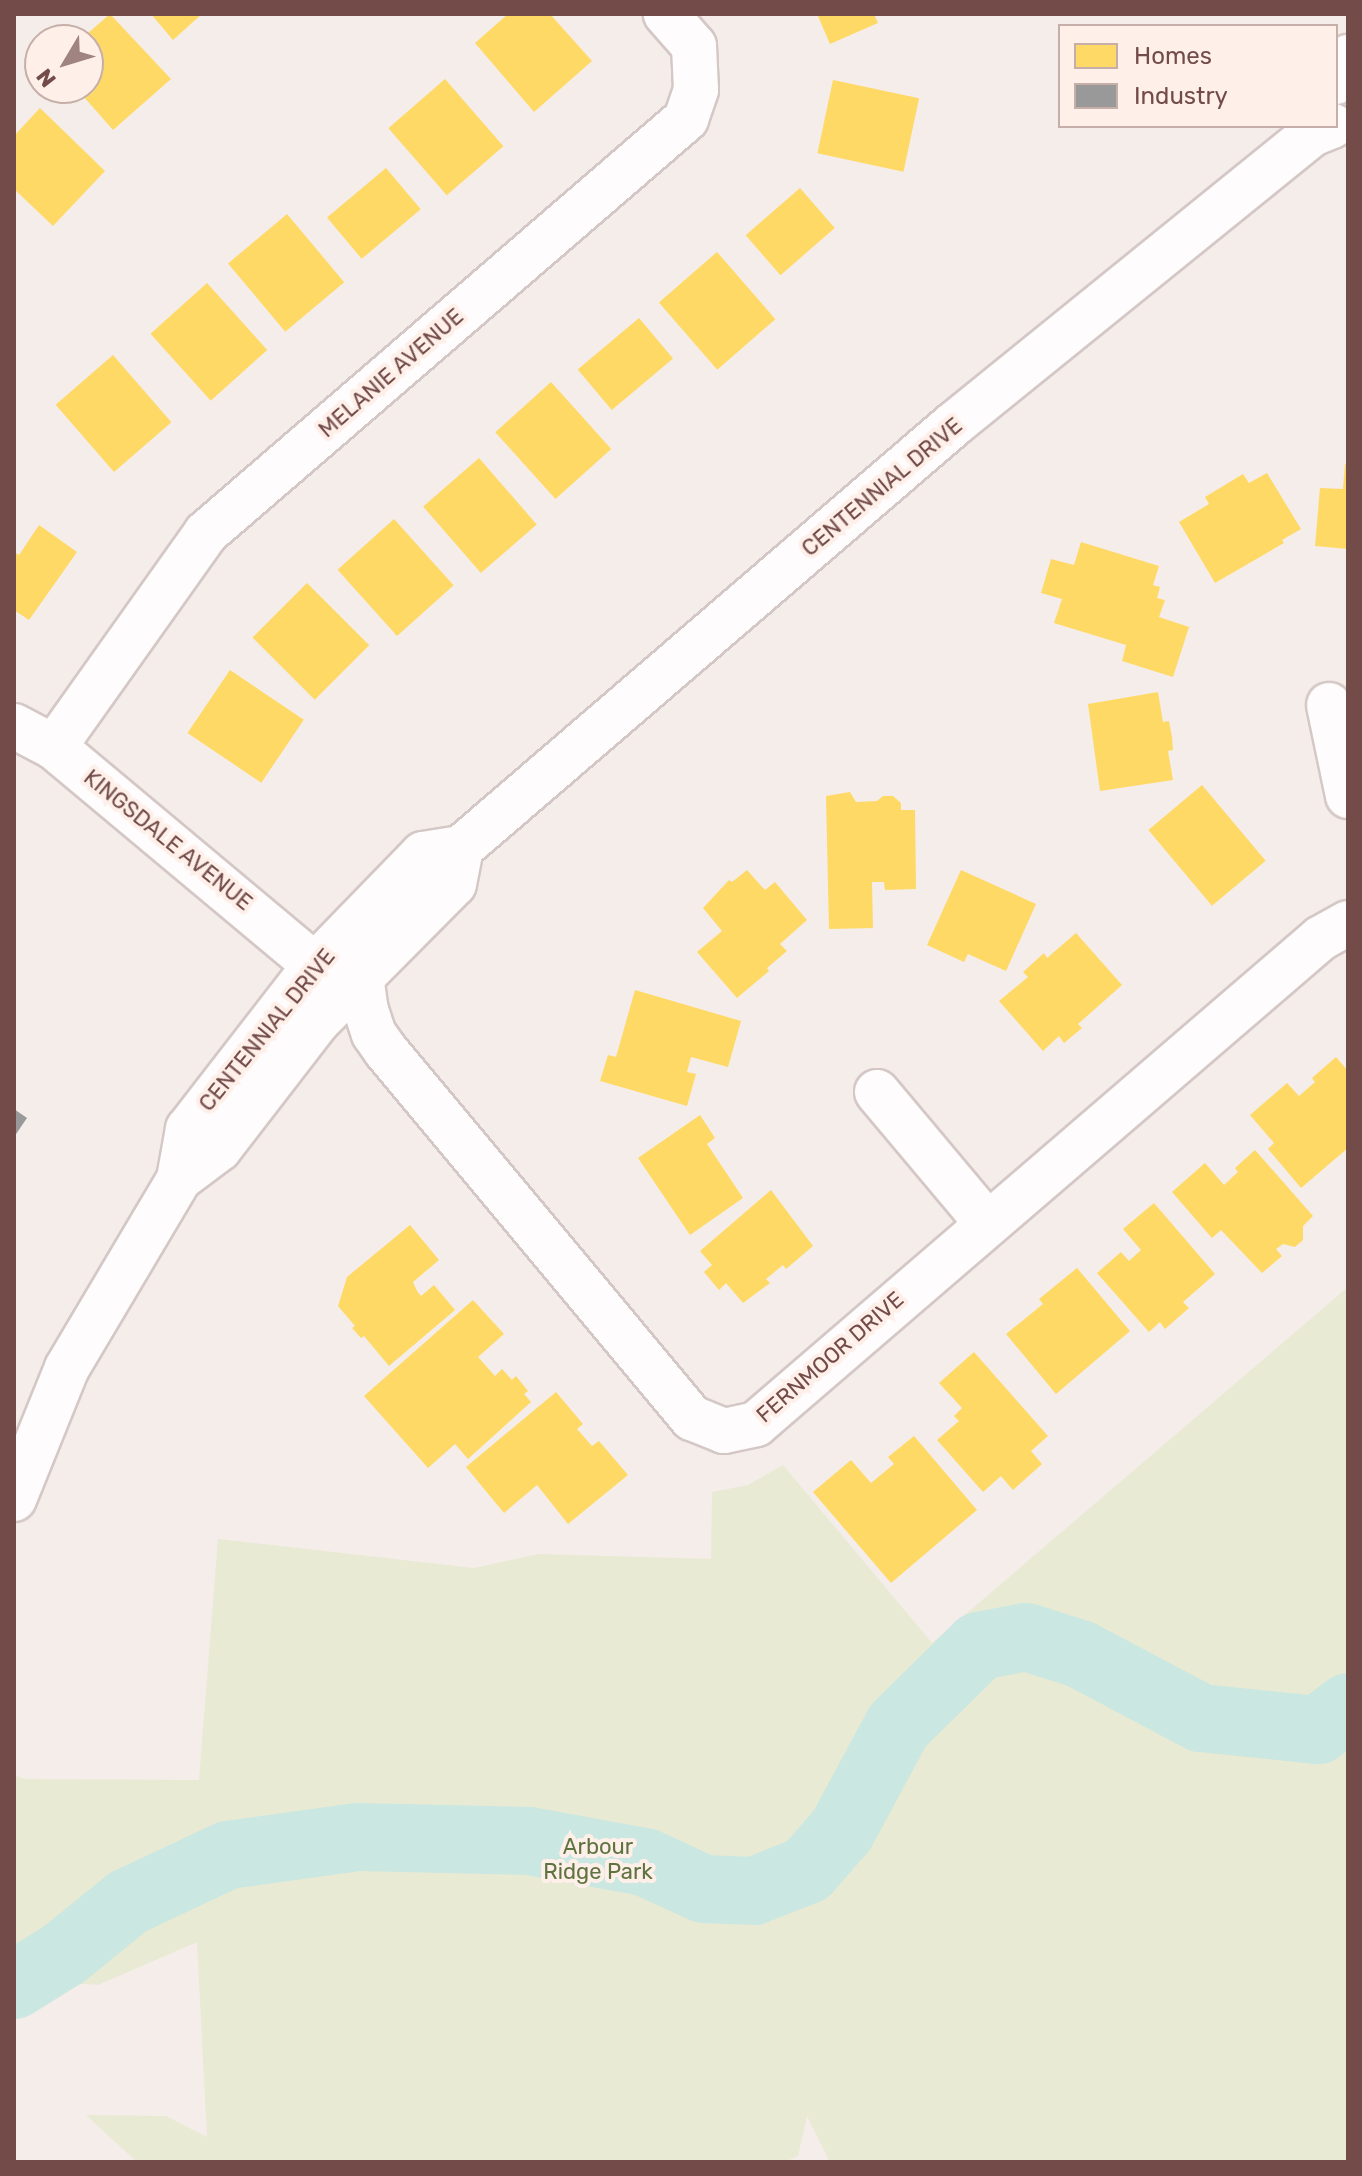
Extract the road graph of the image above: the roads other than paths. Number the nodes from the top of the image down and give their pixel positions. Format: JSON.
{"nodes":[{"id":1,"x":666,"y":14,"type":"edge"},
{"id":2,"x":1348,"y":57,"type":"edge"},
{"id":3,"x":1338,"y":78,"type":"edge"},
{"id":4,"x":1326,"y":128,"type":"edge"},
{"id":5,"x":1329,"y":705,"type":"dead end"},
{"id":6,"x":14,"y":726,"type":"edge"},
{"id":7,"x":54,"y":747,"type":"junction"},
{"id":8,"x":1348,"y":796,"type":"edge"},
{"id":9,"x":461,"y":848,"type":"junction"},
{"id":10,"x":1348,"y":923,"type":"edge"},
{"id":11,"x":315,"y":965,"type":"junction"},
{"id":12,"x":361,"y":976,"type":"junction"},
{"id":13,"x":877,"y":1092,"type":"dead end"},
{"id":14,"x":179,"y":1179,"type":"junction"},
{"id":15,"x":987,"y":1223,"type":"junction"},
{"id":16,"x":14,"y":1499,"type":"edge"}],
"edges":[{"from":1,"to":7,"type":"street","name":"MELANIE AVENUE"},
{"from":2,"to":3,"type":"street"},
{"from":4,"to":9,"type":"street","name":"CENTENNIAL DRIVE"},
{"from":5,"to":8,"type":"street"},
{"from":6,"to":7,"type":"street","name":"KINGSDALE AVENUE"},
{"from":7,"to":11,"type":"street","name":"KINGSDALE AVENUE"},
{"from":9,"to":11,"type":"street","name":"CENTENNIAL DRIVE"},
{"from":9,"to":12,"type":"street","name":"CENTENNIAL DRIVE"},
{"from":10,"to":15,"type":"street","name":"FERNMOOR DRIVE"},
{"from":11,"to":14,"type":"street","name":"CENTENNIAL DRIVE"},
{"from":12,"to":14,"type":"street","name":"CENTENNIAL DRIVE"},
{"from":12,"to":15,"type":"street","name":"FERNMOOR DRIVE"},
{"from":13,"to":15,"type":"street"},
{"from":14,"to":16,"type":"street","name":"CENTENNIAL DRIVE"}]}
